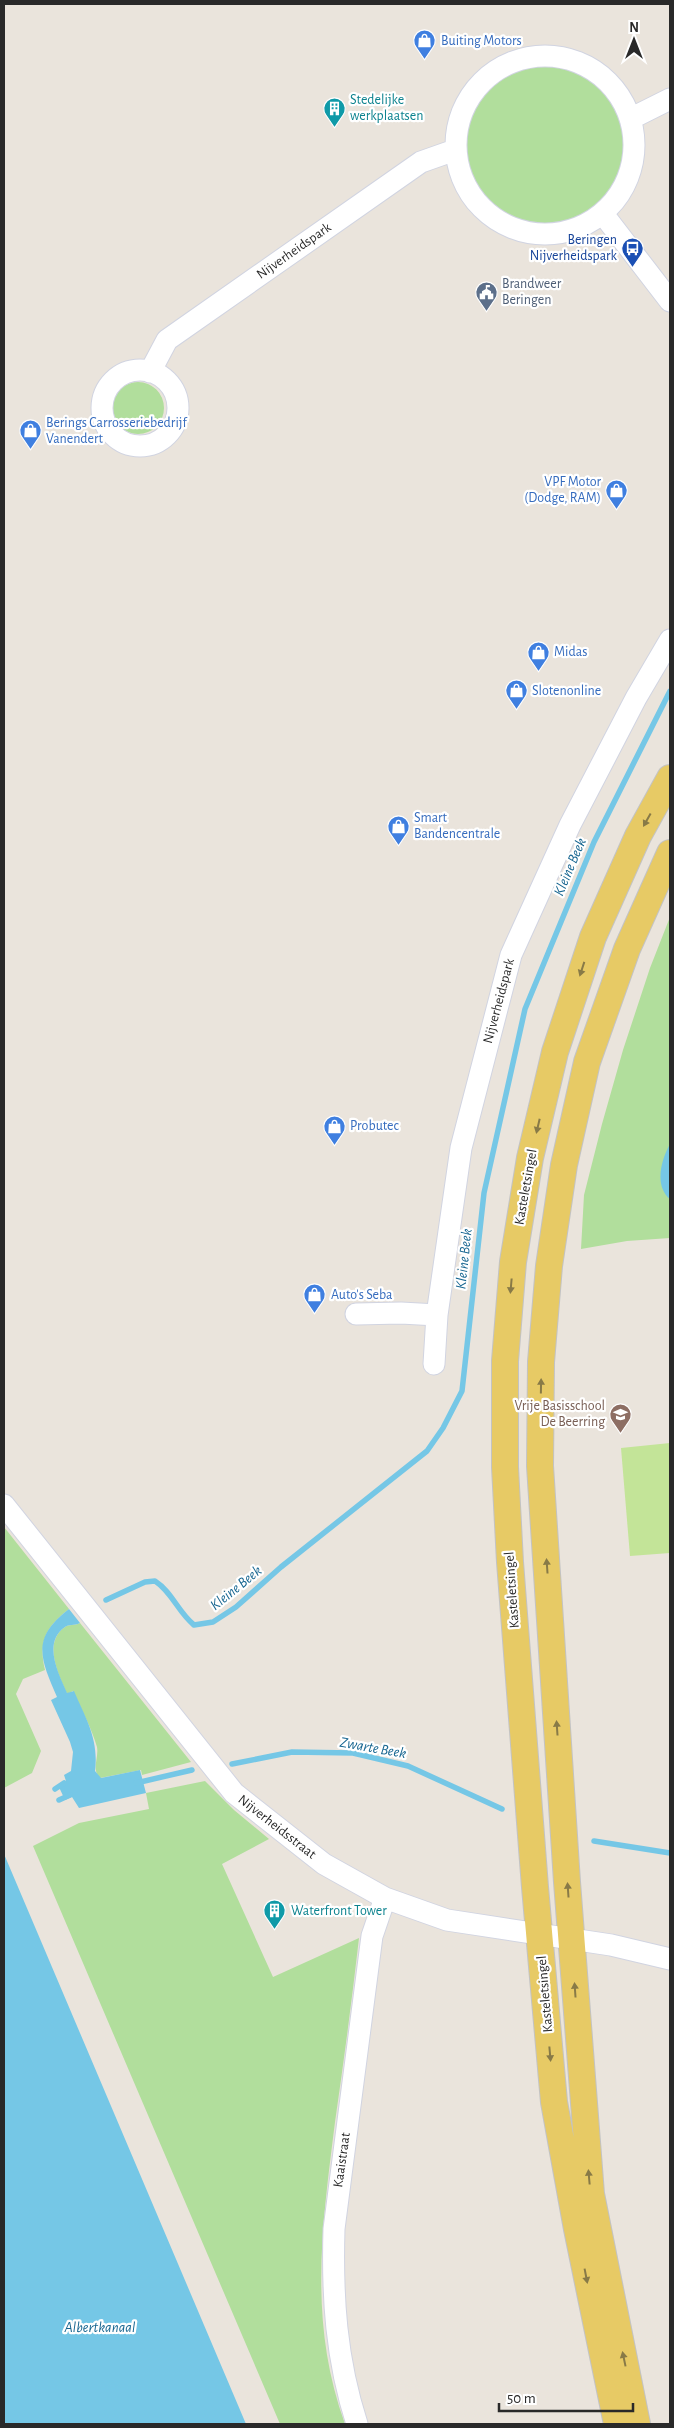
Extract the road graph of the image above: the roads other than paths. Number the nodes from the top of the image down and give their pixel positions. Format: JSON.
{"nodes":[{"id":1,"x":670,"y":99,"type":"edge"},
{"id":2,"x":630,"y":119,"type":"junction"},
{"id":3,"x":455,"y":150,"type":"junction"},
{"id":4,"x":603,"y":214,"type":"junction"},
{"id":5,"x":670,"y":301,"type":"edge"},
{"id":6,"x":150,"y":372,"type":"dead end"},
{"id":7,"x":670,"y":640,"type":"edge"},
{"id":8,"x":670,"y":778,"type":"edge"},
{"id":9,"x":670,"y":852,"type":"edge"},
{"id":10,"x":356,"y":1314,"type":"dead end"},
{"id":11,"x":437,"y":1315,"type":"junction"},
{"id":12,"x":434,"y":1364,"type":"dead end"},
{"id":13,"x":4,"y":1505,"type":"edge"},
{"id":14,"x":385,"y":1898,"type":"junction"},
{"id":15,"x":540,"y":1936,"type":"junction"},
{"id":16,"x":572,"y":1939,"type":"junction"},
{"id":17,"x":670,"y":1958,"type":"edge"},
{"id":18,"x":357,"y":2424,"type":"edge"},
{"id":19,"x":617,"y":2424,"type":"edge"},
{"id":20,"x":637,"y":2424,"type":"edge"}],
"edges":[{"from":1,"to":2,"type":"street"},
{"from":2,"to":3,"type":"street"},
{"from":2,"to":4,"type":"street"},
{"from":3,"to":4,"type":"street"},
{"from":3,"to":6,"type":"street","name":"Nijverheidspark"},
{"from":4,"to":5,"type":"street"},
{"from":7,"to":11,"type":"street","name":"Nijverheidspark"},
{"from":8,"to":15,"type":"main road","name":"Kasteletsingel","one_way":true},
{"from":16,"to":9,"type":"main road","one_way":true},
{"from":10,"to":11,"type":"street"},
{"from":11,"to":12,"type":"street","name":"Nijverheidspark"},
{"from":13,"to":14,"type":"street","name":"Nijverheidsstraat"},
{"from":14,"to":15,"type":"street","name":"Nijverheidsstraat"},
{"from":14,"to":18,"type":"street","name":"Kaaistraat"},
{"from":15,"to":16,"type":"street","name":"Nijverheidsstraat"},
{"from":15,"to":19,"type":"main road","name":"Kasteletsingel","one_way":true},
{"from":16,"to":17,"type":"street","name":"Nijverheidsstraat"},
{"from":20,"to":16,"type":"main road","one_way":true}]}
